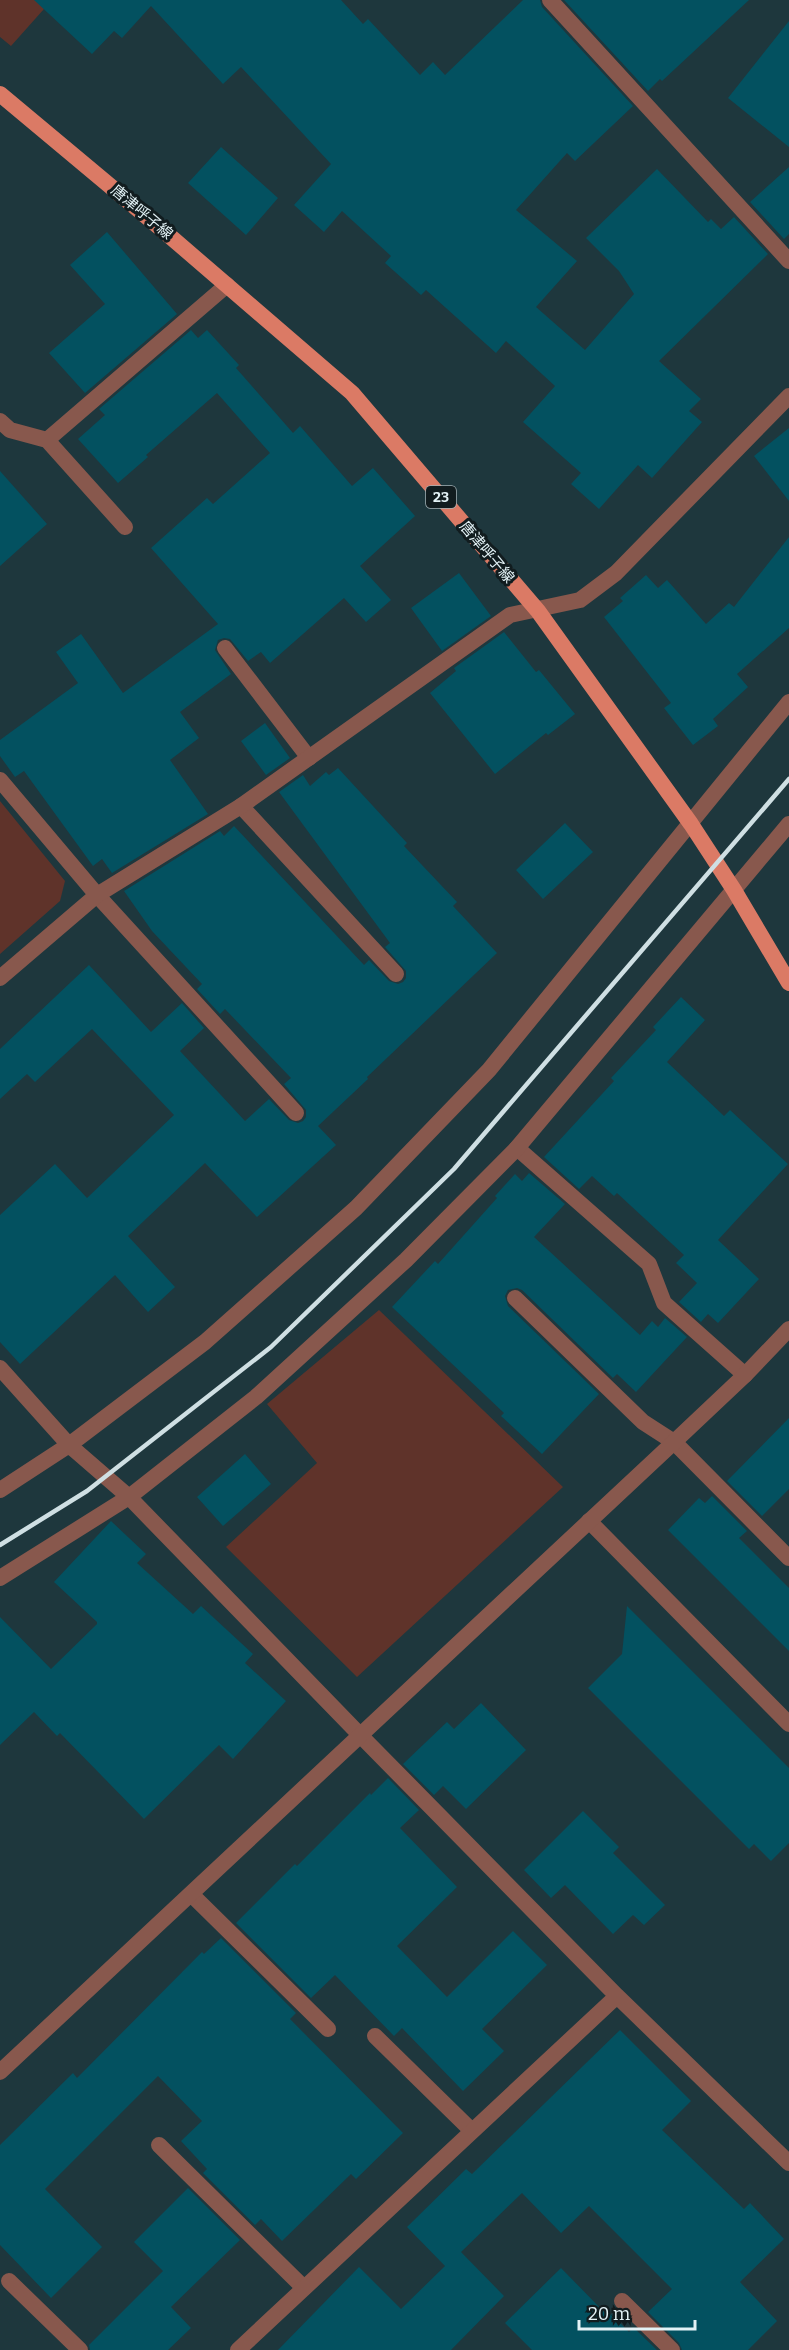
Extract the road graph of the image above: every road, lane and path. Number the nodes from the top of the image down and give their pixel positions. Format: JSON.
{"nodes":[{"id":1,"x":550,"y":0,"type":"edge"},
{"id":2,"x":0,"y":94,"type":"edge"},
{"id":3,"x":789,"y":261,"type":"edge"},
{"id":4,"x":227,"y":285,"type":"junction"},
{"id":5,"x":789,"y":396,"type":"edge"},
{"id":6,"x":0,"y":421,"type":"edge"},
{"id":7,"x":47,"y":441,"type":"junction"},
{"id":8,"x":125,"y":527,"type":"dead end"},
{"id":9,"x":538,"y":611,"type":"junction"},
{"id":10,"x":225,"y":648,"type":"dead end"},
{"id":11,"x":789,"y":702,"type":"edge"},
{"id":12,"x":309,"y":758,"type":"junction"},
{"id":13,"x":0,"y":780,"type":"edge"},
{"id":14,"x":241,"y":806,"type":"junction"},
{"id":15,"x":691,"y":824,"type":"junction"},
{"id":16,"x":789,"y":824,"type":"edge"},
{"id":17,"x":734,"y":890,"type":"junction"},
{"id":18,"x":97,"y":895,"type":"junction"},
{"id":19,"x":396,"y":974,"type":"dead end"},
{"id":20,"x":0,"y":978,"type":"edge"},
{"id":21,"x":789,"y":983,"type":"edge"},
{"id":22,"x":296,"y":1113,"type":"dead end"},
{"id":23,"x":516,"y":1149,"type":"junction"},
{"id":24,"x":516,"y":1298,"type":"dead end"},
{"id":25,"x":789,"y":1329,"type":"edge"},
{"id":26,"x":0,"y":1368,"type":"edge"},
{"id":27,"x":745,"y":1375,"type":"junction"},
{"id":28,"x":674,"y":1442,"type":"junction"},
{"id":29,"x":69,"y":1445,"type":"junction"},
{"id":30,"x":0,"y":1490,"type":"edge"},
{"id":31,"x":129,"y":1497,"type":"junction"},
{"id":32,"x":589,"y":1521,"type":"junction"},
{"id":33,"x":789,"y":1558,"type":"edge"},
{"id":34,"x":0,"y":1578,"type":"edge"},
{"id":35,"x":789,"y":1724,"type":"edge"},
{"id":36,"x":360,"y":1735,"type":"junction"},
{"id":37,"x":190,"y":1894,"type":"junction"},
{"id":38,"x":617,"y":1995,"type":"junction"},
{"id":39,"x":328,"y":2029,"type":"dead end"},
{"id":40,"x":375,"y":2036,"type":"dead end"},
{"id":41,"x":0,"y":2072,"type":"edge"},
{"id":42,"x":472,"y":2131,"type":"junction"},
{"id":43,"x":159,"y":2145,"type":"dead end"},
{"id":44,"x":789,"y":2163,"type":"edge"},
{"id":45,"x":9,"y":2281,"type":"dead end"},
{"id":46,"x":304,"y":2288,"type":"junction"},
{"id":47,"x":622,"y":2301,"type":"dead end"},
{"id":48,"x":80,"y":2350,"type":"edge"},
{"id":49,"x":238,"y":2350,"type":"edge"},
{"id":50,"x":672,"y":2350,"type":"edge"}],
"edges":[{"from":1,"to":3,"type":"street"},
{"from":2,"to":4,"type":"main road","name":"唐津呼子線","number":"23"},
{"from":4,"to":7,"type":"street"},
{"from":4,"to":9,"type":"main road","name":"唐津呼子線","number":"23"},
{"from":5,"to":9,"type":"street"},
{"from":6,"to":7,"type":"street"},
{"from":7,"to":8,"type":"street"},
{"from":9,"to":12,"type":"street"},
{"from":9,"to":15,"type":"main road","name":"唐津呼子線","number":"23"},
{"from":10,"to":12,"type":"street"},
{"from":11,"to":15,"type":"street"},
{"from":12,"to":14,"type":"street"},
{"from":13,"to":18,"type":"street"},
{"from":14,"to":18,"type":"street"},
{"from":14,"to":19,"type":"street"},
{"from":15,"to":17,"type":"main road","name":"唐津呼子線","number":"23"},
{"from":15,"to":29,"type":"street"},
{"from":16,"to":17,"type":"street"},
{"from":17,"to":21,"type":"main road","name":"唐津呼子線","number":"23"},
{"from":17,"to":23,"type":"street"},
{"from":18,"to":20,"type":"street"},
{"from":18,"to":22,"type":"street"},
{"from":23,"to":27,"type":"street"},
{"from":23,"to":31,"type":"street"},
{"from":24,"to":28,"type":"street"},
{"from":25,"to":27,"type":"street"},
{"from":26,"to":29,"type":"street"},
{"from":27,"to":28,"type":"street"},
{"from":28,"to":32,"type":"street"},
{"from":28,"to":33,"type":"street"},
{"from":29,"to":30,"type":"street"},
{"from":29,"to":31,"type":"street"},
{"from":31,"to":34,"type":"street"},
{"from":31,"to":36,"type":"street"},
{"from":32,"to":35,"type":"street"},
{"from":32,"to":36,"type":"street"},
{"from":36,"to":37,"type":"street"},
{"from":36,"to":38,"type":"street"},
{"from":37,"to":39,"type":"street"},
{"from":37,"to":41,"type":"street"},
{"from":38,"to":42,"type":"street"},
{"from":38,"to":44,"type":"street"},
{"from":40,"to":42,"type":"street"},
{"from":42,"to":46,"type":"street"},
{"from":43,"to":46,"type":"street"},
{"from":45,"to":48,"type":"street"},
{"from":46,"to":49,"type":"street"},
{"from":47,"to":50,"type":"street"}]}
